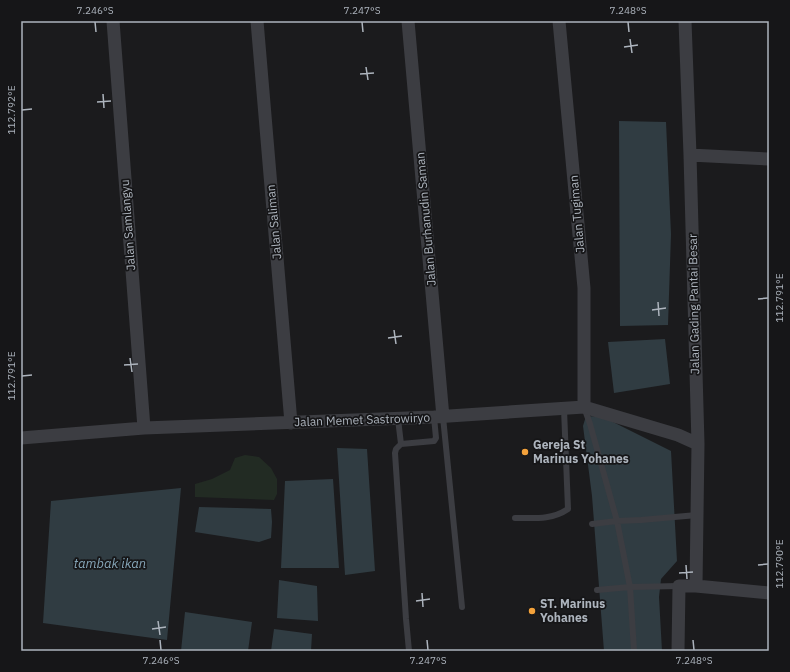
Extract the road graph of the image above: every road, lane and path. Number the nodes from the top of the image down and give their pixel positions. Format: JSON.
{"nodes":[{"id":1,"x":113,"y":21,"type":"edge"},
{"id":2,"x":257,"y":21,"type":"edge"},
{"id":3,"x":408,"y":21,"type":"edge"},
{"id":4,"x":559,"y":21,"type":"edge"},
{"id":5,"x":685,"y":21,"type":"edge"},
{"id":6,"x":690,"y":155,"type":"junction"},
{"id":7,"x":769,"y":159,"type":"edge"},
{"id":8,"x":584,"y":408,"type":"junction"},
{"id":9,"x":564,"y":409,"type":"junction"},
{"id":10,"x":439,"y":417,"type":"junction"},
{"id":11,"x":398,"y":418,"type":"junction"},
{"id":12,"x":291,"y":423,"type":"junction"},
{"id":13,"x":144,"y":428,"type":"junction"},
{"id":14,"x":21,"y":438,"type":"edge"},
{"id":15,"x":401,"y":444,"type":"junction"},
{"id":16,"x":698,"y":444,"type":"junction"},
{"id":17,"x":697,"y":515,"type":"junction"},
{"id":18,"x":515,"y":518,"type":"dead end"},
{"id":19,"x":617,"y":521,"type":"junction"},
{"id":20,"x":592,"y":524,"type":"dead end"},
{"id":21,"x":679,"y":586,"type":"junction"},
{"id":22,"x":696,"y":586,"type":"junction"},
{"id":23,"x":630,"y":587,"type":"junction"},
{"id":24,"x":597,"y":590,"type":"dead end"},
{"id":25,"x":769,"y":593,"type":"edge"},
{"id":26,"x":462,"y":607,"type":"dead end"},
{"id":27,"x":409,"y":651,"type":"edge"},
{"id":28,"x":634,"y":651,"type":"edge"},
{"id":29,"x":678,"y":651,"type":"edge"}],
"edges":[{"from":1,"to":13,"type":"street","name":"Jalan Samlangyu"},
{"from":2,"to":12,"type":"street","name":"Jalan Saliman"},
{"from":3,"to":10,"type":"street","name":"Jalan Burhanudin Saman"},
{"from":4,"to":8,"type":"street","name":"Jalan Tugiman"},
{"from":5,"to":6,"type":"street","name":"Jalan Gading Pantai Besar"},
{"from":6,"to":7,"type":"street"},
{"from":6,"to":16,"type":"street","name":"Jalan Gading Pantai Besar"},
{"from":8,"to":9,"type":"street","name":"Jalan Memet Sastrowiryo"},
{"from":8,"to":16,"type":"street","name":"Jalan Memet Sastrowiryo"},
{"from":8,"to":19,"type":"lane"},
{"from":9,"to":10,"type":"street","name":"Jalan Memet Sastrowiryo"},
{"from":9,"to":18,"type":"lane"},
{"from":10,"to":11,"type":"street","name":"Jalan Memet Sastrowiryo"},
{"from":10,"to":15,"type":"lane"},
{"from":10,"to":26,"type":"lane"},
{"from":11,"to":12,"type":"street","name":"Jalan Memet Sastrowiryo"},
{"from":11,"to":15,"type":"lane"},
{"from":12,"to":13,"type":"street","name":"Jalan Memet Sastrowiryo"},
{"from":13,"to":14,"type":"street","name":"Jalan Memet Sastrowiryo"},
{"from":15,"to":27,"type":"lane"},
{"from":16,"to":17,"type":"street","name":"Jalan Gading Pantai Besar"},
{"from":17,"to":19,"type":"lane"},
{"from":17,"to":22,"type":"street","name":"Jalan Gading Pantai Besar"},
{"from":19,"to":20,"type":"lane"},
{"from":19,"to":23,"type":"lane"},
{"from":21,"to":22,"type":"street"},
{"from":21,"to":23,"type":"lane"},
{"from":21,"to":29,"type":"street"},
{"from":22,"to":25,"type":"street"},
{"from":23,"to":24,"type":"lane"},
{"from":23,"to":28,"type":"lane"}]}
